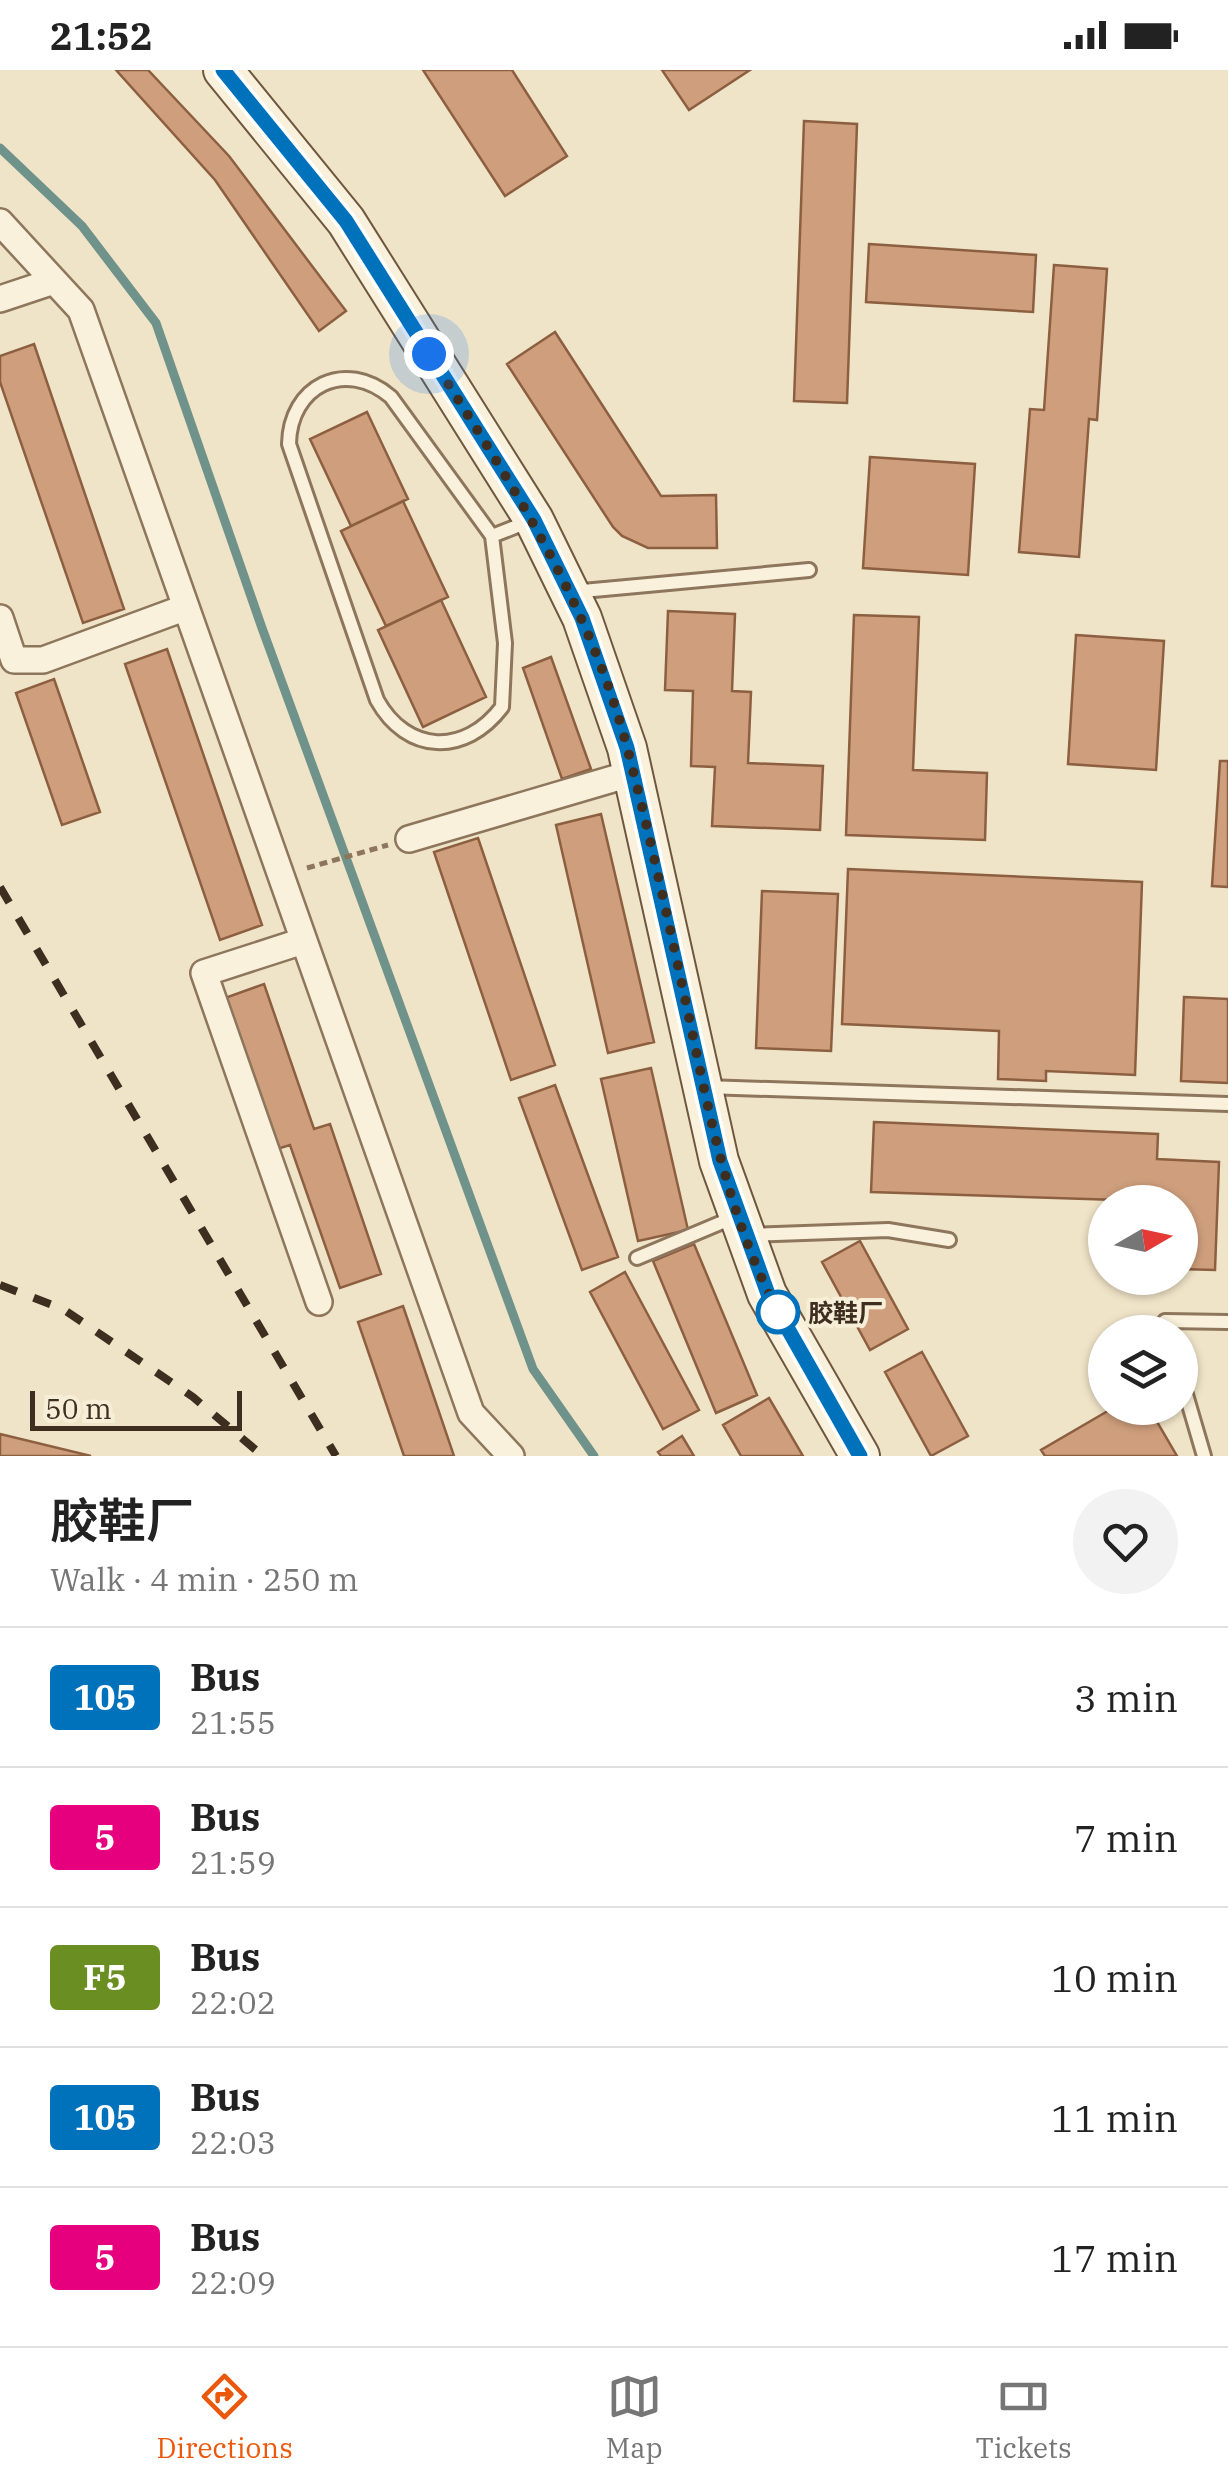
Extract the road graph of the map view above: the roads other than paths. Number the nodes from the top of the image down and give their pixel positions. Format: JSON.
{"nodes":[{"id":1,"x":224,"y":70,"type":"edge"},
{"id":2,"x":0,"y":222,"type":"edge"},
{"id":3,"x":54,"y":281,"type":"junction"},
{"id":4,"x":0,"y":298,"type":"edge"},
{"id":5,"x":534,"y":520,"type":"junction"},
{"id":6,"x":492,"y":536,"type":"junction"},
{"id":7,"x":809,"y":570,"type":"dead end"},
{"id":8,"x":570,"y":592,"type":"junction"},
{"id":9,"x":184,"y":608,"type":"junction"},
{"id":10,"x":0,"y":618,"type":"edge"},
{"id":11,"x":7,"y":662,"type":"edge"},
{"id":12,"x":633,"y":773,"type":"junction"},
{"id":13,"x":409,"y":838,"type":"road end"},
{"id":14,"x":303,"y":940,"type":"junction"},
{"id":15,"x":704,"y":1087,"type":"junction"},
{"id":16,"x":1228,"y":1104,"type":"edge"},
{"id":17,"x":743,"y":1225,"type":"junction"},
{"id":18,"x":949,"y":1240,"type":"dead end"},
{"id":19,"x":637,"y":1258,"type":"dead end"},
{"id":20,"x":319,"y":1302,"type":"dead end"},
{"id":21,"x":1198,"y":1322,"type":"edge"},
{"id":22,"x":1228,"y":1322,"type":"edge"},
{"id":23,"x":1195,"y":1425,"type":"edge"},
{"id":24,"x":511,"y":1456,"type":"edge"},
{"id":25,"x":860,"y":1456,"type":"edge"},
{"id":26,"x":1204,"y":1456,"type":"edge"}],
"edges":[{"from":1,"to":5,"type":"main road"},
{"from":2,"to":3,"type":"street"},
{"from":3,"to":4,"type":"street"},
{"from":3,"to":9,"type":"street"},
{"from":5,"to":6,"type":"lane"},
{"from":5,"to":8,"type":"main road"},
{"from":6,"to":6,"type":"lane"},
{"from":7,"to":8,"type":"lane"},
{"from":8,"to":12,"type":"main road"},
{"from":9,"to":11,"type":"street"},
{"from":9,"to":14,"type":"street"},
{"from":10,"to":11,"type":"street"},
{"from":12,"to":13,"type":"street"},
{"from":12,"to":15,"type":"main road"},
{"from":14,"to":20,"type":"street"},
{"from":14,"to":24,"type":"street"},
{"from":15,"to":16,"type":"lane"},
{"from":15,"to":17,"type":"main road"},
{"from":17,"to":18,"type":"lane"},
{"from":17,"to":19,"type":"lane"},
{"from":17,"to":25,"type":"main road"},
{"from":21,"to":22,"type":"lane"},
{"from":23,"to":26,"type":"lane"}]}
